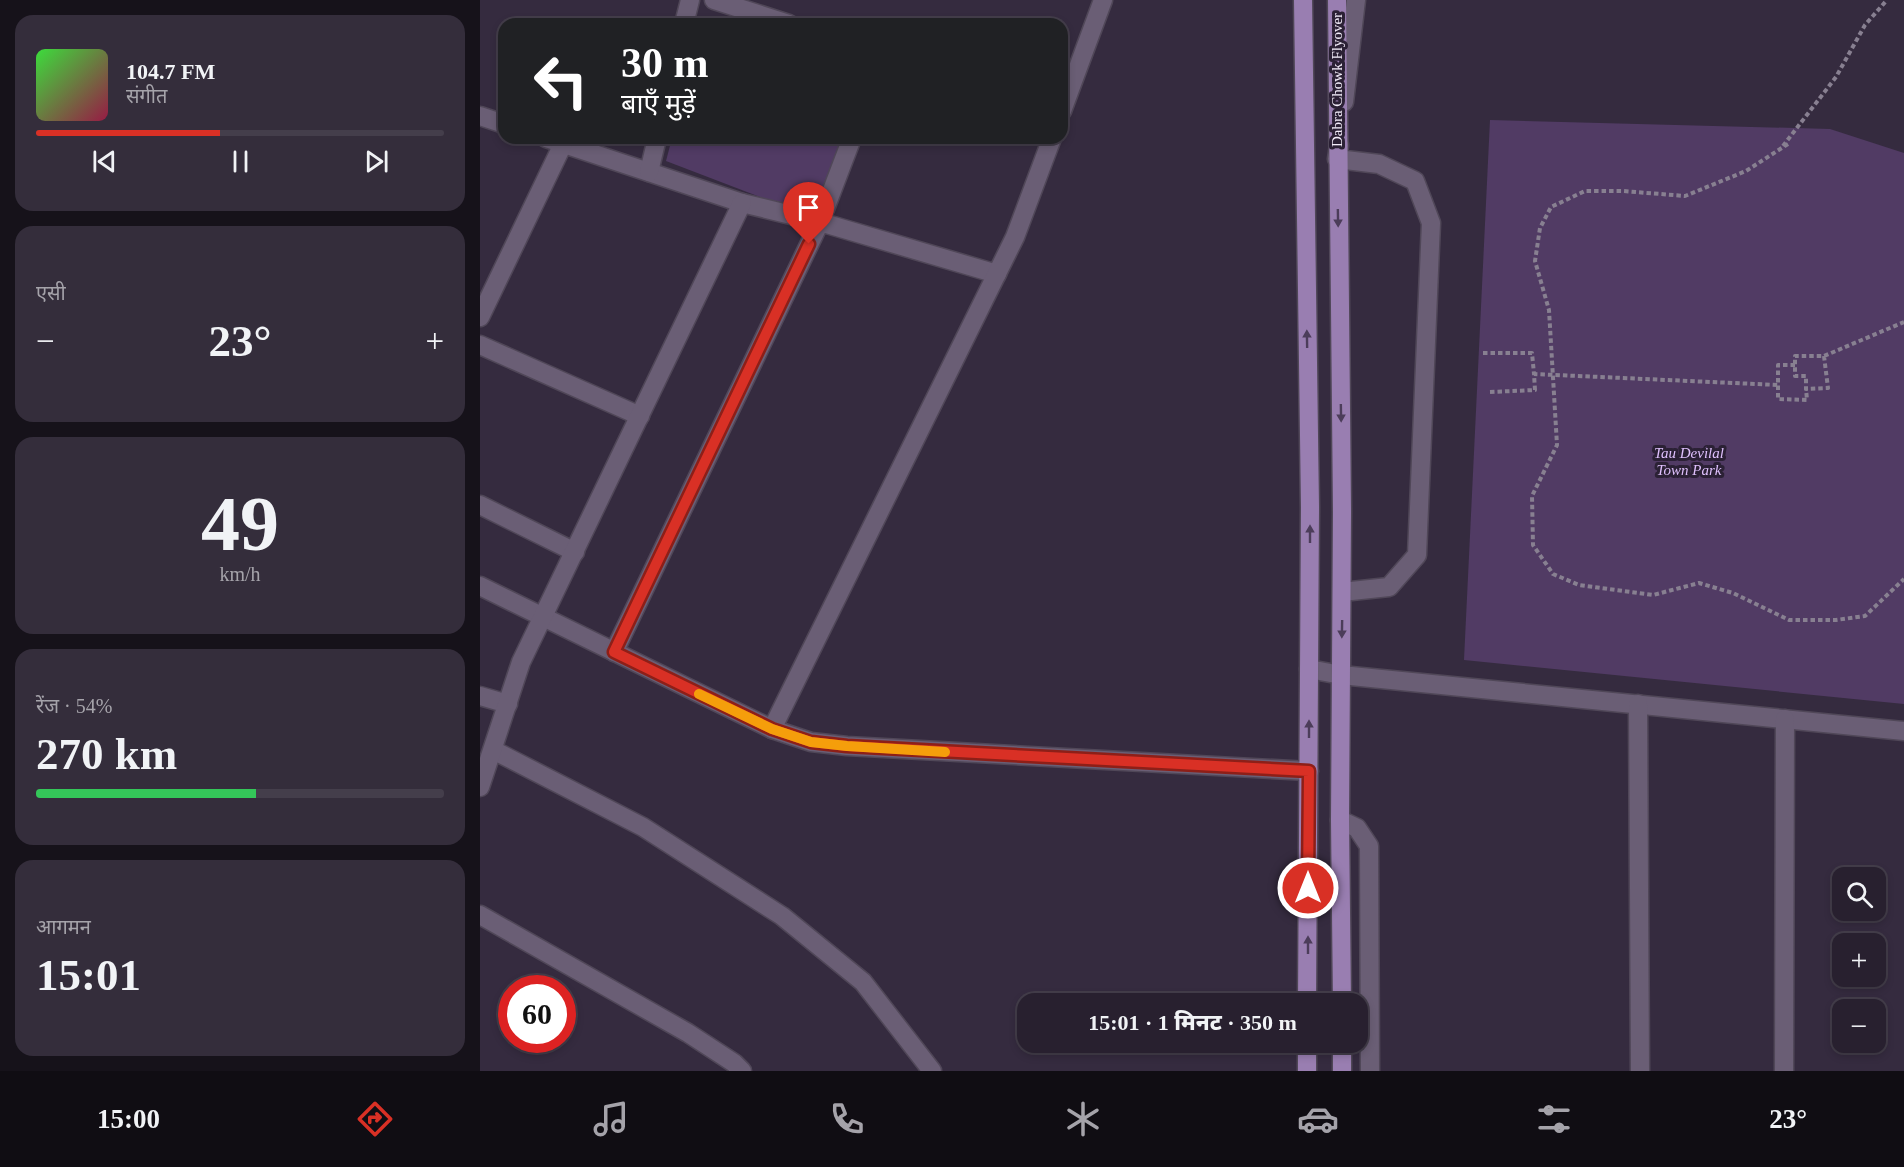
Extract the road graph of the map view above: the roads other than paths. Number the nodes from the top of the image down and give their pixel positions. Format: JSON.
{"nodes":[{"id":1,"x":690,"y":0,"type":"edge"},
{"id":2,"x":715,"y":0,"type":"edge"},
{"id":3,"x":1103,"y":0,"type":"edge"},
{"id":4,"x":1303,"y":0,"type":"edge"},
{"id":5,"x":1337,"y":0,"type":"edge"},
{"id":6,"x":1356,"y":0,"type":"edge"},
{"id":7,"x":686,"y":18,"type":"edge"},
{"id":8,"x":770,"y":18,"type":"edge"},
{"id":9,"x":1068,"y":95,"type":"edge"},
{"id":10,"x":480,"y":116,"type":"edge"},
{"id":11,"x":498,"y":122,"type":"edge"},
{"id":12,"x":554,"y":144,"type":"edge"},
{"id":13,"x":564,"y":144,"type":"edge"},
{"id":14,"x":656,"y":144,"type":"edge"},
{"id":15,"x":850,"y":144,"type":"edge"},
{"id":16,"x":1050,"y":144,"type":"edge"},
{"id":17,"x":1337,"y":159,"type":"junction"},
{"id":18,"x":649,"y":172,"type":"junction"},
{"id":19,"x":742,"y":203,"type":"junction"},
{"id":20,"x":819,"y":222,"type":"junction"},
{"id":21,"x":997,"y":274,"type":"junction"},
{"id":22,"x":480,"y":317,"type":"edge"},
{"id":23,"x":480,"y":345,"type":"edge"},
{"id":24,"x":640,"y":416,"type":"junction"},
{"id":25,"x":480,"y":505,"type":"edge"},
{"id":26,"x":574,"y":552,"type":"junction"},
{"id":27,"x":480,"y":586,"type":"edge"},
{"id":28,"x":1342,"y":592,"type":"junction"},
{"id":29,"x":543,"y":618,"type":"junction"},
{"id":30,"x":614,"y":652,"type":"junction"},
{"id":31,"x":1309,"y":669,"type":"junction"},
{"id":32,"x":1341,"y":675,"type":"junction"},
{"id":33,"x":480,"y":696,"type":"edge"},
{"id":34,"x":508,"y":704,"type":"junction"},
{"id":35,"x":1638,"y":704,"type":"junction"},
{"id":36,"x":1785,"y":719,"type":"junction"},
{"id":37,"x":772,"y":729,"type":"junction"},
{"id":38,"x":1904,"y":731,"type":"edge"},
{"id":39,"x":493,"y":750,"type":"junction"},
{"id":40,"x":1309,"y":771,"type":"junction"},
{"id":41,"x":480,"y":787,"type":"edge"},
{"id":42,"x":1340,"y":820,"type":"junction"},
{"id":43,"x":480,"y":915,"type":"edge"},
{"id":44,"x":1307,"y":993,"type":"edge"},
{"id":45,"x":1342,"y":993,"type":"edge"},
{"id":46,"x":1307,"y":1053,"type":"edge"},
{"id":47,"x":1342,"y":1053,"type":"edge"},
{"id":48,"x":742,"y":1071,"type":"edge"},
{"id":49,"x":933,"y":1071,"type":"edge"},
{"id":50,"x":1307,"y":1071,"type":"edge"},
{"id":51,"x":1342,"y":1071,"type":"edge"},
{"id":52,"x":1370,"y":1071,"type":"edge"},
{"id":53,"x":1640,"y":1071,"type":"edge"},
{"id":54,"x":1784,"y":1071,"type":"edge"}],
"edges":[{"from":1,"to":7,"type":"street"},
{"from":2,"to":8,"type":"street"},
{"from":3,"to":9,"type":"street"},
{"from":31,"to":4,"type":"main road","one_way":true},
{"from":5,"to":17,"type":"main road","name":"Dabra Chowk Flyover"},
{"from":6,"to":17,"type":"street"},
{"from":10,"to":11,"type":"street"},
{"from":12,"to":22,"type":"street"},
{"from":13,"to":18,"type":"street"},
{"from":14,"to":18,"type":"street"},
{"from":15,"to":20,"type":"street"},
{"from":16,"to":21,"type":"street"},
{"from":17,"to":28,"type":"main road","name":"Dabra Chowk Flyover","one_way":true},
{"from":17,"to":28,"type":"street"},
{"from":18,"to":19,"type":"street"},
{"from":19,"to":20,"type":"street"},
{"from":19,"to":24,"type":"street"},
{"from":20,"to":21,"type":"street"},
{"from":20,"to":30,"type":"street"},
{"from":21,"to":37,"type":"street"},
{"from":23,"to":24,"type":"street"},
{"from":24,"to":26,"type":"street"},
{"from":25,"to":26,"type":"street"},
{"from":26,"to":29,"type":"street"},
{"from":27,"to":29,"type":"street"},
{"from":28,"to":32,"type":"main road","name":"Dabra Chowk Flyover","one_way":true},
{"from":29,"to":30,"type":"street"},
{"from":29,"to":34,"type":"street"},
{"from":30,"to":37,"type":"street"},
{"from":31,"to":32,"type":"street"},
{"from":40,"to":31,"type":"main road","one_way":true},
{"from":32,"to":35,"type":"street"},
{"from":32,"to":42,"type":"main road","name":"Dabra Chowk Flyover"},
{"from":33,"to":34,"type":"street"},
{"from":34,"to":39,"type":"street"},
{"from":35,"to":36,"type":"street"},
{"from":35,"to":53,"type":"street"},
{"from":36,"to":38,"type":"street"},
{"from":36,"to":54,"type":"street"},
{"from":37,"to":40,"type":"street"},
{"from":39,"to":41,"type":"street"},
{"from":39,"to":49,"type":"street"},
{"from":44,"to":40,"type":"main road","one_way":true},
{"from":42,"to":45,"type":"main road","name":"Dabra Chowk Flyover"},
{"from":42,"to":52,"type":"street"},
{"from":43,"to":48,"type":"street"},
{"from":46,"to":50,"type":"main road"},
{"from":47,"to":51,"type":"main road"}]}
